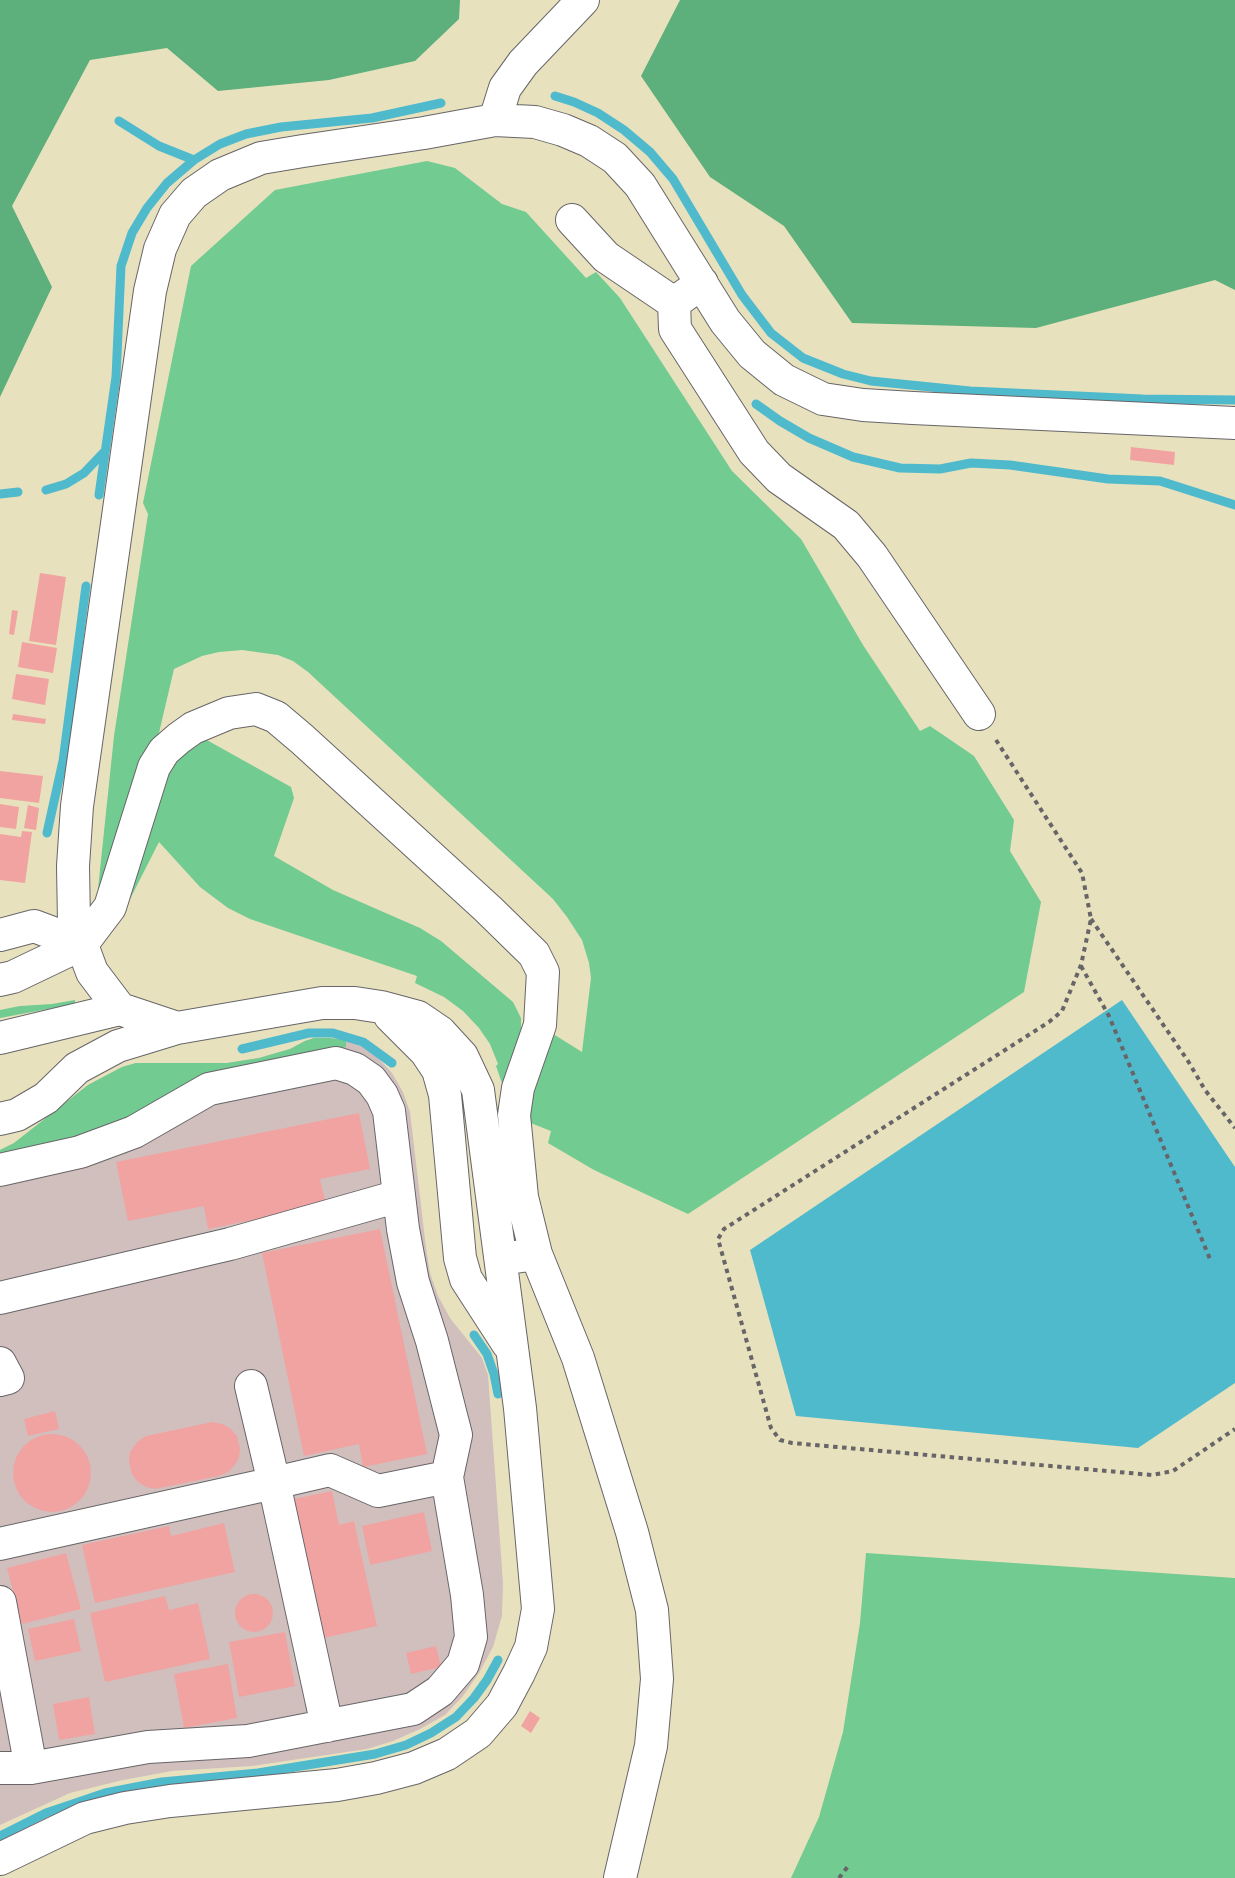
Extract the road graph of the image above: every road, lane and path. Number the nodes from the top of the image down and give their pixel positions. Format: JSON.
{"nodes":[{"id":1,"x":584,"y":0,"type":"edge"},
{"id":2,"x":495,"y":120,"type":"junction"},
{"id":3,"x":572,"y":220,"type":"dead end"},
{"id":4,"x":702,"y":283,"type":"junction"},
{"id":5,"x":674,"y":303,"type":"junction"},
{"id":6,"x":1235,"y":423,"type":"edge"},
{"id":7,"x":979,"y":714,"type":"joint"},
{"id":8,"x":1091,"y":919,"type":"junction"},
{"id":9,"x":0,"y":935,"type":"edge"},
{"id":10,"x":82,"y":944,"type":"junction"},
{"id":11,"x":1081,"y":965,"type":"junction"},
{"id":12,"x":0,"y":980,"type":"edge"},
{"id":13,"x":381,"y":1007,"type":"junction"},
{"id":14,"x":120,"y":1009,"type":"junction"},
{"id":15,"x":177,"y":1028,"type":"junction"},
{"id":16,"x":0,"y":1038,"type":"edge"},
{"id":17,"x":63,"y":1081,"type":"junction"},
{"id":18,"x":0,"y":1098,"type":"edge"},
{"id":19,"x":0,"y":1119,"type":"edge"},
{"id":20,"x":1235,"y":1128,"type":"edge"},
{"id":21,"x":0,"y":1170,"type":"edge"},
{"id":22,"x":399,"y":1196,"type":"junction"},
{"id":23,"x":536,"y":1254,"type":"junction"},
{"id":24,"x":501,"y":1258,"type":"junction"},
{"id":25,"x":1210,"y":1259,"type":"dead end"},
{"id":26,"x":0,"y":1298,"type":"edge"},
{"id":27,"x":512,"y":1350,"type":"junction"},
{"id":28,"x":251,"y":1386,"type":"dead end"},
{"id":29,"x":1235,"y":1429,"type":"edge"},
{"id":30,"x":447,"y":1477,"type":"junction"},
{"id":31,"x":274,"y":1483,"type":"junction"},
{"id":32,"x":0,"y":1544,"type":"edge"},
{"id":33,"x":0,"y":1602,"type":"edge"},
{"id":34,"x":327,"y":1726,"type":"junction"},
{"id":35,"x":0,"y":1768,"type":"edge"},
{"id":36,"x":31,"y":1768,"type":"junction"},
{"id":37,"x":0,"y":1859,"type":"edge"},
{"id":38,"x":849,"y":1865,"type":"dead end"},
{"id":39,"x":620,"y":1878,"type":"edge"},
{"id":40,"x":838,"y":1878,"type":"edge"}],
"edges":[{"from":1,"to":2,"type":"street"},
{"from":2,"to":4,"type":"street"},
{"from":2,"to":10,"type":"street"},
{"from":3,"to":5,"type":"street"},
{"from":4,"to":5,"type":"street"},
{"from":4,"to":6,"type":"street"},
{"from":5,"to":7,"type":"street"},
{"from":7,"to":8,"type":"path"},
{"from":8,"to":11,"type":"path"},
{"from":8,"to":20,"type":"path"},
{"from":9,"to":10,"type":"street"},
{"from":10,"to":12,"type":"street"},
{"from":10,"to":14,"type":"street"},
{"from":10,"to":23,"type":"street"},
{"from":11,"to":25,"type":"path"},
{"from":11,"to":29,"type":"path"},
{"from":13,"to":15,"type":"street"},
{"from":13,"to":24,"type":"street"},
{"from":13,"to":27,"type":"street"},
{"from":14,"to":15,"type":"street"},
{"from":14,"to":16,"type":"street"},
{"from":15,"to":17,"type":"street"},
{"from":17,"to":18,"type":"street"},
{"from":17,"to":19,"type":"street"},
{"from":21,"to":22,"type":"street"},
{"from":22,"to":26,"type":"street"},
{"from":22,"to":30,"type":"street"},
{"from":23,"to":24,"type":"street"},
{"from":23,"to":39,"type":"street"},
{"from":24,"to":27,"type":"street"},
{"from":27,"to":37,"type":"street"},
{"from":28,"to":31,"type":"street"},
{"from":30,"to":31,"type":"street"},
{"from":30,"to":34,"type":"street"},
{"from":31,"to":32,"type":"street"},
{"from":31,"to":34,"type":"street"},
{"from":33,"to":36,"type":"street"},
{"from":34,"to":36,"type":"street"},
{"from":35,"to":36,"type":"street"},
{"from":38,"to":40,"type":"path"}]}
